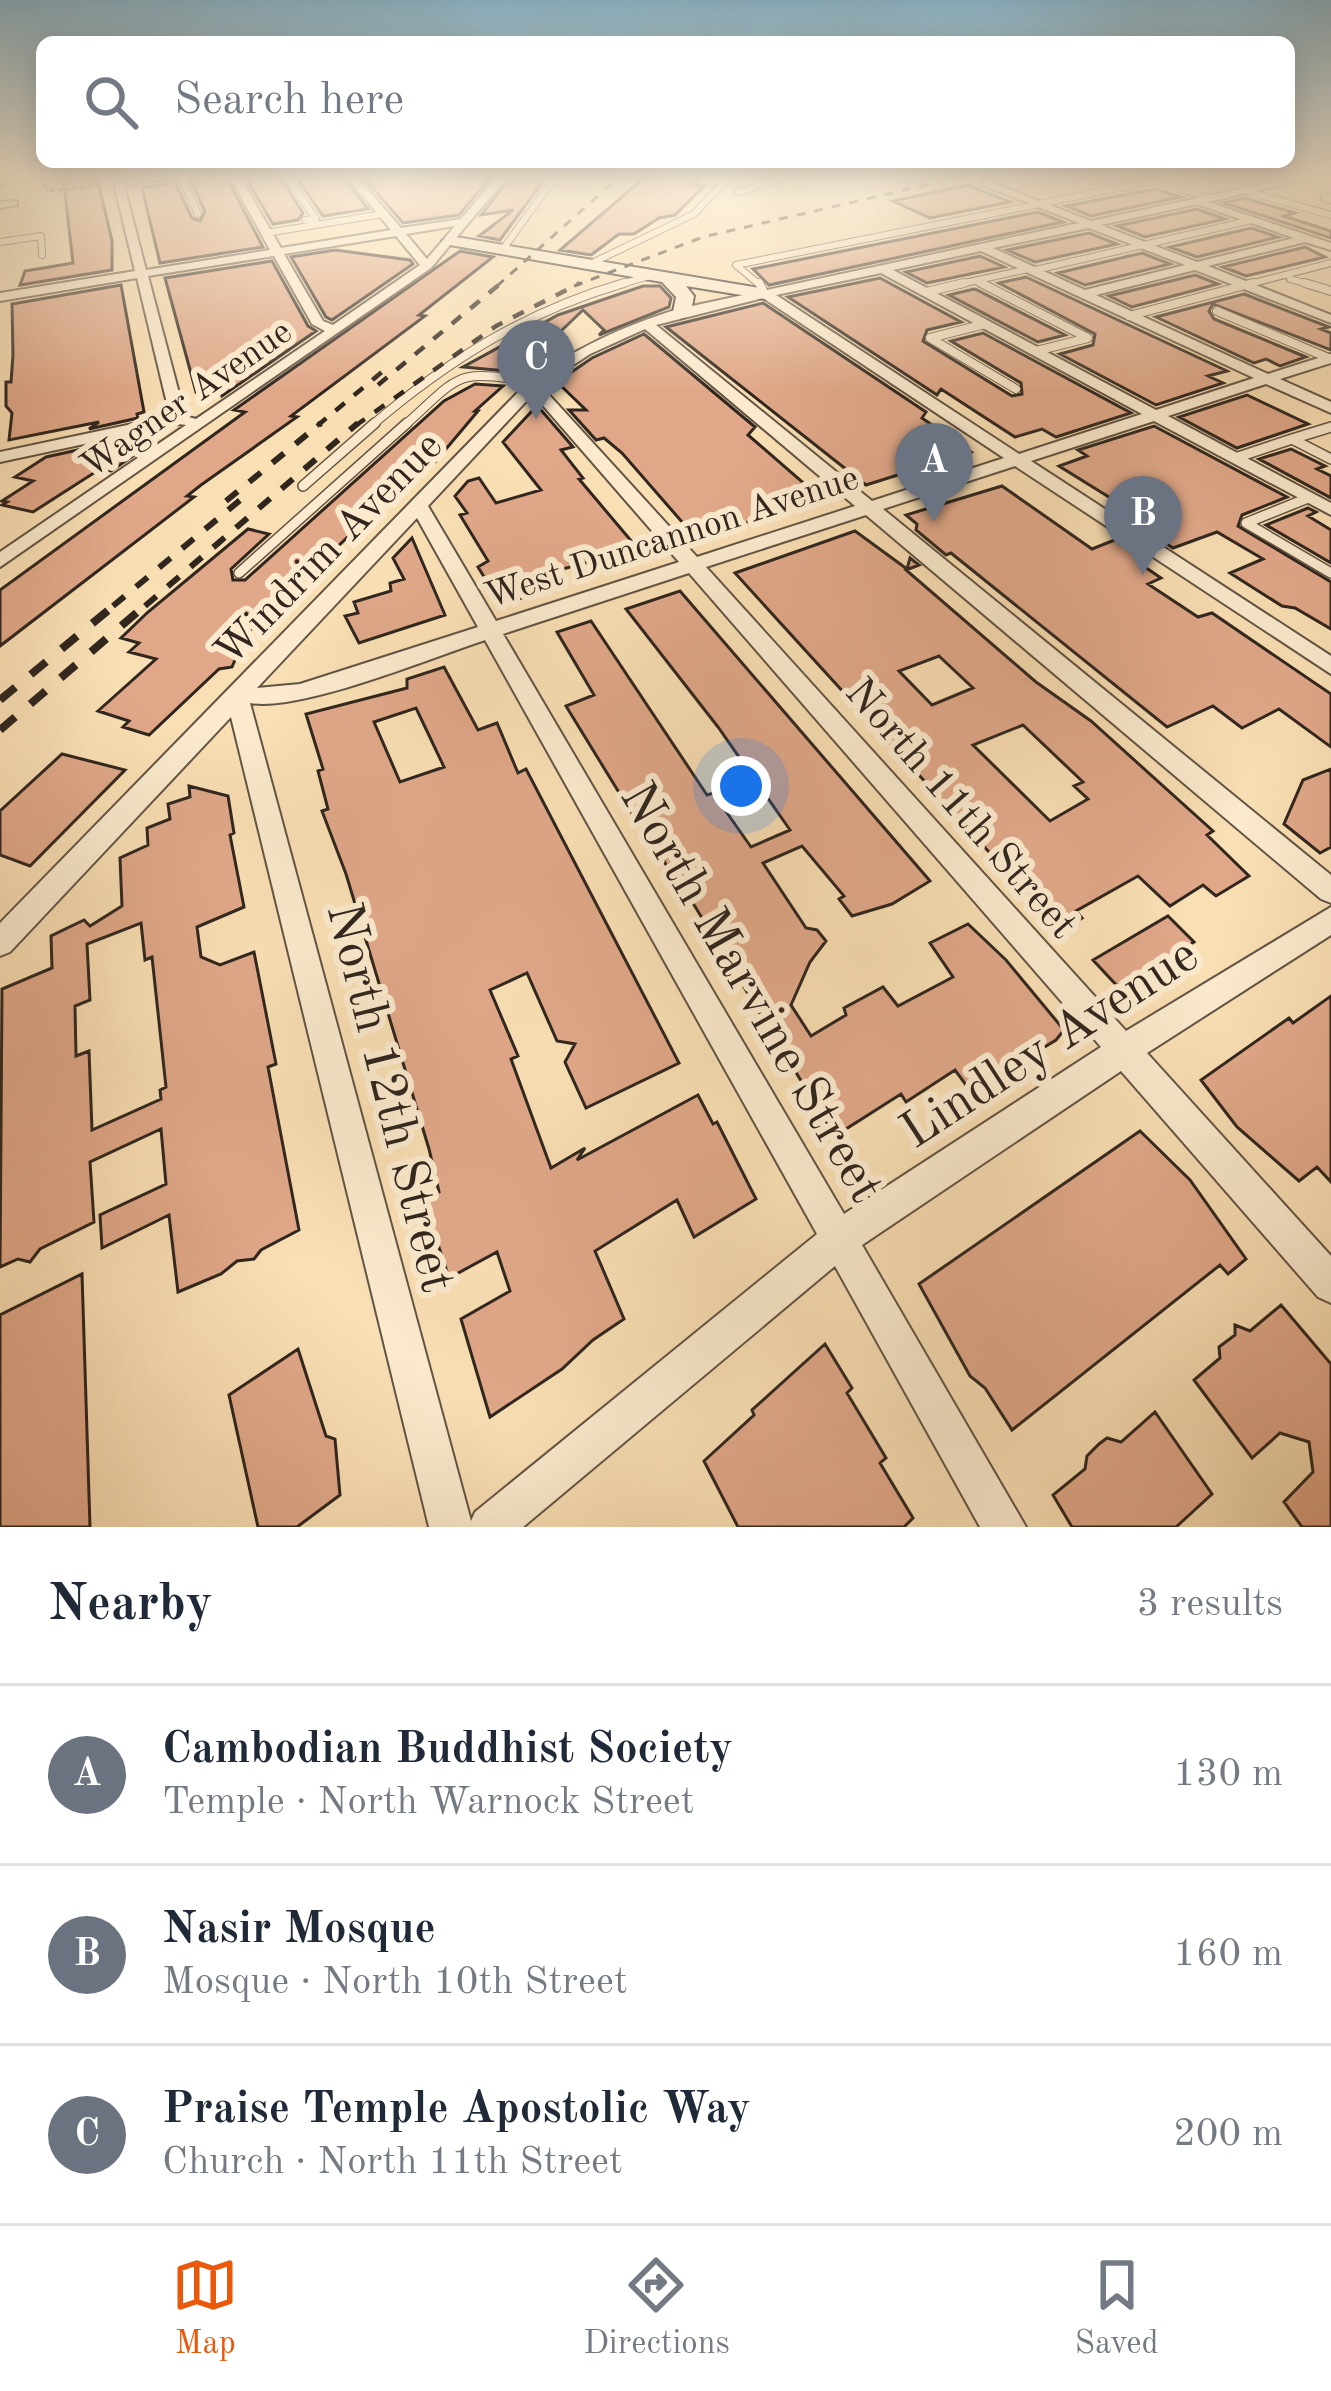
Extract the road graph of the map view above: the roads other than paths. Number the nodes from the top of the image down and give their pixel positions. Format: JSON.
{"nodes":[{"id":1,"x":42,"y":248,"type":"edge"},
{"id":2,"x":135,"y":248,"type":"edge"},
{"id":3,"x":275,"y":248,"type":"edge"},
{"id":4,"x":300,"y":248,"type":"edge"},
{"id":5,"x":415,"y":248,"type":"edge"},
{"id":6,"x":443,"y":248,"type":"edge"},
{"id":7,"x":498,"y":248,"type":"edge"},
{"id":8,"x":623,"y":248,"type":"edge"},
{"id":9,"x":822,"y":248,"type":"edge"},
{"id":10,"x":980,"y":248,"type":"edge"},
{"id":11,"x":981,"y":248,"type":"edge"},
{"id":12,"x":1127,"y":248,"type":"edge"},
{"id":13,"x":1150,"y":248,"type":"edge"},
{"id":14,"x":1266,"y":248,"type":"edge"},
{"id":15,"x":503,"y":249,"type":"junction"},
{"id":16,"x":277,"y":252,"type":"junction"},
{"id":17,"x":42,"y":255,"type":"dead end"},
{"id":18,"x":1331,"y":263,"type":"edge"},
{"id":19,"x":429,"y":264,"type":"junction"},
{"id":20,"x":590,"y":264,"type":"junction"},
{"id":21,"x":1196,"y":266,"type":"junction"},
{"id":22,"x":883,"y":268,"type":"junction"},
{"id":23,"x":1029,"y":270,"type":"junction"},
{"id":24,"x":142,"y":274,"type":"junction"},
{"id":25,"x":660,"y":276,"type":"junction"},
{"id":26,"x":976,"y":281,"type":"junction"},
{"id":27,"x":1250,"y":287,"type":"junction"},
{"id":28,"x":1331,"y":291,"type":"edge"},
{"id":29,"x":926,"y":292,"type":"junction"},
{"id":30,"x":765,"y":293,"type":"junction"},
{"id":31,"x":1082,"y":295,"type":"junction"},
{"id":32,"x":0,"y":297,"type":"edge"},
{"id":33,"x":1217,"y":311,"type":"dead end"},
{"id":34,"x":682,"y":312,"type":"junction"},
{"id":35,"x":1129,"y":316,"type":"junction"},
{"id":36,"x":1331,"y":319,"type":"edge"},
{"id":37,"x":646,"y":323,"type":"junction"},
{"id":38,"x":985,"y":324,"type":"junction"},
{"id":39,"x":335,"y":329,"type":"junction"},
{"id":40,"x":1036,"y":351,"type":"junction"},
{"id":41,"x":1331,"y":358,"type":"edge"},
{"id":42,"x":1268,"y":379,"type":"junction"},
{"id":43,"x":534,"y":384,"type":"junction"},
{"id":44,"x":1016,"y":389,"type":"dead end"},
{"id":45,"x":1331,"y":408,"type":"edge"},
{"id":46,"x":1155,"y":416,"type":"junction"},
{"id":47,"x":178,"y":419,"type":"junction"},
{"id":48,"x":199,"y":423,"type":"junction"},
{"id":49,"x":1331,"y":427,"type":"edge"},
{"id":50,"x":1292,"y":439,"type":"junction"},
{"id":51,"x":0,"y":457,"type":"edge"},
{"id":52,"x":1235,"y":458,"type":"junction"},
{"id":53,"x":1019,"y":459,"type":"junction"},
{"id":54,"x":1331,"y":459,"type":"edge"},
{"id":55,"x":303,"y":486,"type":"dead end"},
{"id":56,"x":1308,"y":498,"type":"junction"},
{"id":57,"x":418,"y":504,"type":"junction"},
{"id":58,"x":866,"y":507,"type":"junction"},
{"id":59,"x":1331,"y":510,"type":"edge"},
{"id":60,"x":0,"y":561,"type":"edge"},
{"id":61,"x":696,"y":564,"type":"junction"},
{"id":62,"x":1331,"y":573,"type":"edge"},
{"id":63,"x":239,"y":574,"type":"dead end"},
{"id":64,"x":491,"y":628,"type":"junction"},
{"id":65,"x":1331,"y":666,"type":"edge"},
{"id":66,"x":236,"y":693,"type":"junction"},
{"id":67,"x":1331,"y":891,"type":"edge"},
{"id":68,"x":1331,"y":920,"type":"edge"},
{"id":69,"x":0,"y":943,"type":"edge"},
{"id":70,"x":1124,"y":1050,"type":"junction"},
{"id":71,"x":839,"y":1239,"type":"junction"},
{"id":72,"x":1331,"y":1284,"type":"edge"},
{"id":73,"x":452,"y":1527,"type":"edge"},
{"id":74,"x":490,"y":1527,"type":"edge"},
{"id":75,"x":1004,"y":1527,"type":"edge"}],
"edges":[{"from":1,"to":17,"type":"lane"},
{"from":2,"to":24,"type":"street"},
{"from":3,"to":16,"type":"street"},
{"from":4,"to":16,"type":"street"},
{"from":5,"to":19,"type":"street"},
{"from":6,"to":19,"type":"street","name":"Wagner Avenue"},
{"from":7,"to":15,"type":"street"},
{"from":8,"to":20,"type":"lane"},
{"from":9,"to":30,"type":"lane"},
{"from":10,"to":22,"type":"street","name":"Windrim Avenue"},
{"from":11,"to":23,"type":"street"},
{"from":12,"to":23,"type":"lane"},
{"from":13,"to":21,"type":"street"},
{"from":14,"to":21,"type":"street"},
{"from":15,"to":19,"type":"street"},
{"from":15,"to":20,"type":"street"},
{"from":16,"to":24,"type":"street"},
{"from":16,"to":39,"type":"street"},
{"from":18,"to":27,"type":"lane"},
{"from":19,"to":39,"type":"street","name":"Wagner Avenue"},
{"from":20,"to":25,"type":"street"},
{"from":21,"to":27,"type":"street"},
{"from":21,"to":31,"type":"street"},
{"from":22,"to":29,"type":"street"},
{"from":22,"to":30,"type":"street","name":"Windrim Avenue"},
{"from":23,"to":26,"type":"lane"},
{"from":23,"to":31,"type":"street"},
{"from":24,"to":32,"type":"street"},
{"from":24,"to":47,"type":"street"},
{"from":25,"to":30,"type":"street"},
{"from":25,"to":34,"type":"street"},
{"from":25,"to":55,"type":"lane"},
{"from":26,"to":29,"type":"lane"},
{"from":26,"to":40,"type":"lane"},
{"from":27,"to":28,"type":"lane"},
{"from":27,"to":35,"type":"lane"},
{"from":27,"to":36,"type":"street"},
{"from":29,"to":38,"type":"street"},
{"from":30,"to":34,"type":"street","name":"Windrim Avenue"},
{"from":30,"to":53,"type":"street"},
{"from":31,"to":35,"type":"street"},
{"from":33,"to":41,"type":"lane"},
{"from":34,"to":37,"type":"street","name":"Windrim Avenue"},
{"from":35,"to":42,"type":"street"},
{"from":37,"to":43,"type":"street","name":"Windrim Avenue"},
{"from":37,"to":58,"type":"street"},
{"from":38,"to":40,"type":"street"},
{"from":38,"to":44,"type":"lane"},
{"from":39,"to":48,"type":"street","name":"Wagner Avenue"},
{"from":40,"to":46,"type":"street"},
{"from":41,"to":42,"type":"street","name":"West Duncannon Avenue"},
{"from":42,"to":45,"type":"street"},
{"from":42,"to":46,"type":"street","name":"West Duncannon Avenue"},
{"from":43,"to":57,"type":"street","name":"Windrim Avenue"},
{"from":43,"to":61,"type":"street","name":"North 11th Street"},
{"from":43,"to":63,"type":"lane"},
{"from":46,"to":52,"type":"street"},
{"from":46,"to":53,"type":"street","name":"West Duncannon Avenue"},
{"from":47,"to":48,"type":"street"},
{"from":47,"to":51,"type":"street"},
{"from":48,"to":60,"type":"street","name":"Wagner Avenue"},
{"from":49,"to":50,"type":"lane"},
{"from":50,"to":52,"type":"lane"},
{"from":50,"to":54,"type":"lane"},
{"from":52,"to":56,"type":"street"},
{"from":53,"to":58,"type":"street","name":"West Duncannon Avenue"},
{"from":53,"to":65,"type":"street"},
{"from":56,"to":59,"type":"street"},
{"from":56,"to":62,"type":"lane"},
{"from":57,"to":64,"type":"street","name":"North Marvine Street"},
{"from":57,"to":66,"type":"street","name":"Windrim Avenue"},
{"from":58,"to":61,"type":"street","name":"West Duncannon Avenue"},
{"from":58,"to":67,"type":"street"},
{"from":61,"to":64,"type":"street","name":"West Duncannon Avenue"},
{"from":61,"to":70,"type":"street","name":"North 11th Street"},
{"from":64,"to":66,"type":"street","name":"West Duncannon Avenue"},
{"from":64,"to":71,"type":"street","name":"North Marvine Street"},
{"from":66,"to":69,"type":"street","name":"Windrim Avenue"},
{"from":66,"to":73,"type":"street","name":"North 12th Street"},
{"from":68,"to":70,"type":"street","name":"Lindley Avenue"},
{"from":70,"to":71,"type":"street","name":"Lindley Avenue"},
{"from":70,"to":72,"type":"street","name":"North 11th Street"},
{"from":71,"to":74,"type":"street","name":"Lindley Avenue"},
{"from":71,"to":75,"type":"street","name":"North Marvine Street"}]}
